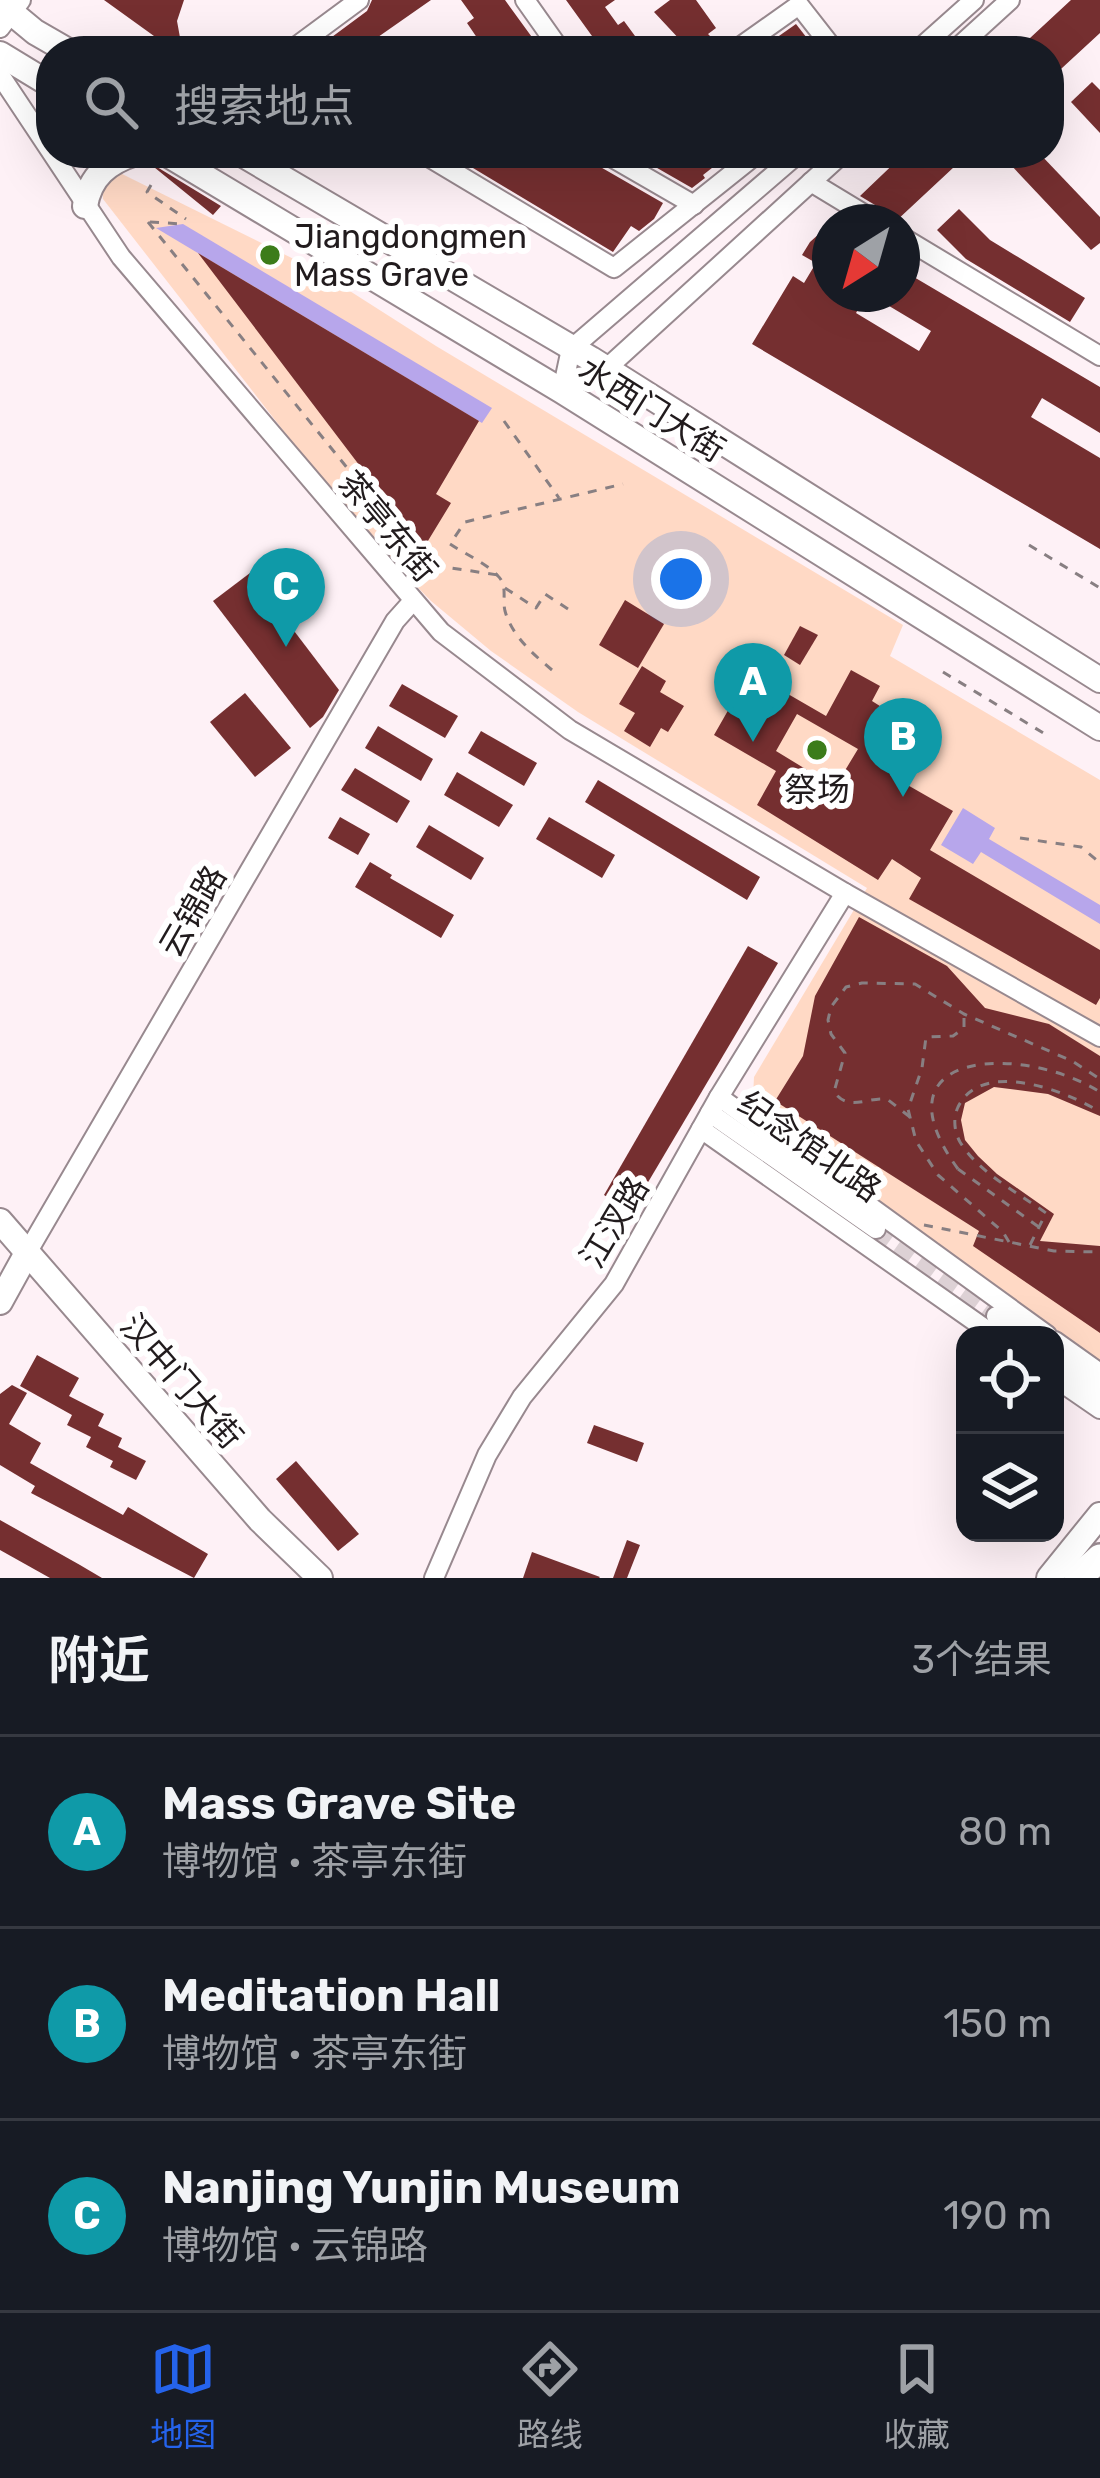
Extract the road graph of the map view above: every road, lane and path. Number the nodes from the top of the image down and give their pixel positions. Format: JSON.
{"nodes":[{"id":1,"x":359,"y":0,"type":"edge"},
{"id":2,"x":525,"y":0,"type":"edge"},
{"id":3,"x":974,"y":0,"type":"edge"},
{"id":4,"x":1010,"y":0,"type":"edge"},
{"id":5,"x":798,"y":2,"type":"edge"},
{"id":6,"x":8,"y":11,"type":"edge"},
{"id":7,"x":46,"y":36,"type":"edge"},
{"id":8,"x":310,"y":36,"type":"edge"},
{"id":9,"x":550,"y":36,"type":"edge"},
{"id":10,"x":754,"y":36,"type":"edge"},
{"id":11,"x":824,"y":36,"type":"edge"},
{"id":12,"x":934,"y":36,"type":"edge"},
{"id":13,"x":970,"y":36,"type":"edge"},
{"id":14,"x":0,"y":54,"type":"edge"},
{"id":15,"x":0,"y":75,"type":"edge"},
{"id":16,"x":36,"y":76,"type":"edge"},
{"id":17,"x":36,"y":130,"type":"edge"},
{"id":18,"x":60,"y":168,"type":"edge"},
{"id":19,"x":105,"y":168,"type":"edge"},
{"id":20,"x":190,"y":168,"type":"edge"},
{"id":21,"x":265,"y":168,"type":"edge"},
{"id":22,"x":447,"y":168,"type":"edge"},
{"id":23,"x":629,"y":168,"type":"edge"},
{"id":24,"x":740,"y":168,"type":"edge"},
{"id":25,"x":782,"y":168,"type":"edge"},
{"id":26,"x":826,"y":168,"type":"edge"},
{"id":27,"x":811,"y":182,"type":"junction"},
{"id":28,"x":151,"y":185,"type":"dead end"},
{"id":29,"x":847,"y":204,"type":"edge"},
{"id":30,"x":85,"y":206,"type":"junction"},
{"id":31,"x":694,"y":206,"type":"junction"},
{"id":32,"x":920,"y":248,"type":"edge"},
{"id":33,"x":571,"y":349,"type":"junction"},
{"id":34,"x":1100,"y":356,"type":"edge"},
{"id":35,"x":606,"y":369,"type":"junction"},
{"id":36,"x":562,"y":392,"type":"junction"},
{"id":37,"x":504,"y":421,"type":"dead end"},
{"id":38,"x":623,"y":484,"type":"dead end"},
{"id":39,"x":560,"y":499,"type":"junction"},
{"id":40,"x":1029,"y":545,"type":"dead end"},
{"id":41,"x":498,"y":575,"type":"junction"},
{"id":42,"x":505,"y":587,"type":"junction"},
{"id":43,"x":1100,"y":588,"type":"edge"},
{"id":44,"x":412,"y":602,"type":"junction"},
{"id":45,"x":574,"y":613,"type":"dead end"},
{"id":46,"x":552,"y":670,"type":"dead end"},
{"id":47,"x":943,"y":672,"type":"dead end"},
{"id":48,"x":1100,"y":680,"type":"edge"},
{"id":49,"x":1100,"y":728,"type":"edge"},
{"id":50,"x":1045,"y":734,"type":"dead end"},
{"id":51,"x":1020,"y":838,"type":"dead end"},
{"id":52,"x":1100,"y":862,"type":"edge"},
{"id":53,"x":845,"y":893,"type":"junction"},
{"id":54,"x":964,"y":1014,"type":"junction"},
{"id":55,"x":1100,"y":1037,"type":"edge"},
{"id":56,"x":1100,"y":1079,"type":"edge"},
{"id":57,"x":1100,"y":1092,"type":"edge"},
{"id":58,"x":1100,"y":1112,"type":"edge"},
{"id":59,"x":710,"y":1113,"type":"junction"},
{"id":60,"x":910,"y":1117,"type":"junction"},
{"id":61,"x":0,"y":1221,"type":"edge"},
{"id":62,"x":922,"y":1224,"type":"dead end"},
{"id":63,"x":885,"y":1226,"type":"junction"},
{"id":64,"x":1043,"y":1230,"type":"dead end"},
{"id":65,"x":1009,"y":1242,"type":"junction"},
{"id":66,"x":1030,"y":1245,"type":"junction"},
{"id":67,"x":929,"y":1250,"type":"junction"},
{"id":68,"x":876,"y":1252,"type":"junction"},
{"id":69,"x":1100,"y":1252,"type":"edge"},
{"id":70,"x":27,"y":1253,"type":"junction"},
{"id":71,"x":961,"y":1273,"type":"junction"},
{"id":72,"x":912,"y":1276,"type":"junction"},
{"id":73,"x":940,"y":1296,"type":"junction"},
{"id":74,"x":0,"y":1301,"type":"edge"},
{"id":75,"x":995,"y":1316,"type":"edge"},
{"id":76,"x":975,"y":1321,"type":"junction"},
{"id":77,"x":1064,"y":1347,"type":"edge"},
{"id":78,"x":1064,"y":1365,"type":"edge"},
{"id":79,"x":1100,"y":1373,"type":"edge"},
{"id":80,"x":1064,"y":1384,"type":"edge"},
{"id":81,"x":1100,"y":1391,"type":"edge"},
{"id":82,"x":1100,"y":1409,"type":"edge"},
{"id":83,"x":1100,"y":1514,"type":"edge"},
{"id":84,"x":1100,"y":1560,"type":"edge"},
{"id":85,"x":320,"y":1578,"type":"edge"},
{"id":86,"x":434,"y":1578,"type":"edge"},
{"id":87,"x":1049,"y":1578,"type":"edge"},
{"id":88,"x":1081,"y":1578,"type":"edge"}],
"edges":[{"from":1,"to":8,"type":"street"},
{"from":2,"to":9,"type":"street"},
{"from":3,"to":12,"type":"street"},
{"from":4,"to":13,"type":"street"},
{"from":5,"to":10,"type":"street"},
{"from":5,"to":11,"type":"street"},
{"from":6,"to":7,"type":"main road"},
{"from":14,"to":16,"type":"main road"},
{"from":15,"to":17,"type":"street","name":"茶亭东街"},
{"from":18,"to":30,"type":"street","name":"茶亭东街"},
{"from":19,"to":30,"type":"main road"},
{"from":20,"to":36,"type":"main road","name":"水西门大街"},
{"from":21,"to":33,"type":"main road","name":"水西门大街"},
{"from":22,"to":31,"type":"street"},
{"from":23,"to":31,"type":"street"},
{"from":24,"to":31,"type":"street"},
{"from":25,"to":33,"type":"street"},
{"from":26,"to":27,"type":"street"},
{"from":27,"to":29,"type":"street"},
{"from":27,"to":35,"type":"street"},
{"from":28,"to":41,"type":"path"},
{"from":30,"to":44,"type":"street","name":"茶亭东街"},
{"from":32,"to":34,"type":"street"},
{"from":33,"to":35,"type":"main road","name":"水西门大街"},
{"from":33,"to":36,"type":"street"},
{"from":35,"to":36,"type":"street"},
{"from":35,"to":48,"type":"main road","name":"水西门大街"},
{"from":36,"to":49,"type":"main road","name":"水西门大街"},
{"from":37,"to":39,"type":"path"},
{"from":38,"to":39,"type":"path"},
{"from":39,"to":41,"type":"path"},
{"from":40,"to":43,"type":"path"},
{"from":41,"to":42,"type":"path"},
{"from":42,"to":45,"type":"path"},
{"from":42,"to":46,"type":"path"},
{"from":44,"to":53,"type":"street","name":"茶亭东街"},
{"from":44,"to":70,"type":"street","name":"云锦路"},
{"from":47,"to":50,"type":"path"},
{"from":51,"to":52,"type":"path"},
{"from":53,"to":55,"type":"street","name":"茶亭东街"},
{"from":53,"to":59,"type":"street","name":"江汊路"},
{"from":54,"to":56,"type":"path"},
{"from":54,"to":60,"type":"path"},
{"from":54,"to":60,"type":"path"},
{"from":57,"to":64,"type":"path","bridge":true},
{"from":58,"to":66,"type":"path"},
{"from":59,"to":63,"type":"street","name":"纪念馆北路"},
{"from":59,"to":68,"type":"street"},
{"from":59,"to":86,"type":"street","name":"江汊路"},
{"from":60,"to":65,"type":"path"},
{"from":61,"to":70,"type":"main road","name":"汉中门大街"},
{"from":62,"to":65,"type":"path"},
{"from":63,"to":67,"type":"street","name":"纪念馆北路"},
{"from":63,"to":68,"type":"street"},
{"from":65,"to":66,"type":"path"},
{"from":66,"to":69,"type":"path"},
{"from":67,"to":71,"type":"street","name":"纪念馆北路"},
{"from":67,"to":72,"type":"street"},
{"from":68,"to":72,"type":"street"},
{"from":70,"to":74,"type":"main road"},
{"from":70,"to":85,"type":"main road","name":"汉中门大街"},
{"from":71,"to":73,"type":"street"},
{"from":71,"to":75,"type":"street","name":"纪念馆北路"},
{"from":72,"to":73,"type":"street"},
{"from":73,"to":76,"type":"street"},
{"from":75,"to":76,"type":"street"},
{"from":75,"to":76,"type":"street"},
{"from":77,"to":79,"type":"street"},
{"from":78,"to":81,"type":"street"},
{"from":80,"to":82,"type":"street"},
{"from":83,"to":87,"type":"main road"},
{"from":84,"to":88,"type":"highway"}]}
